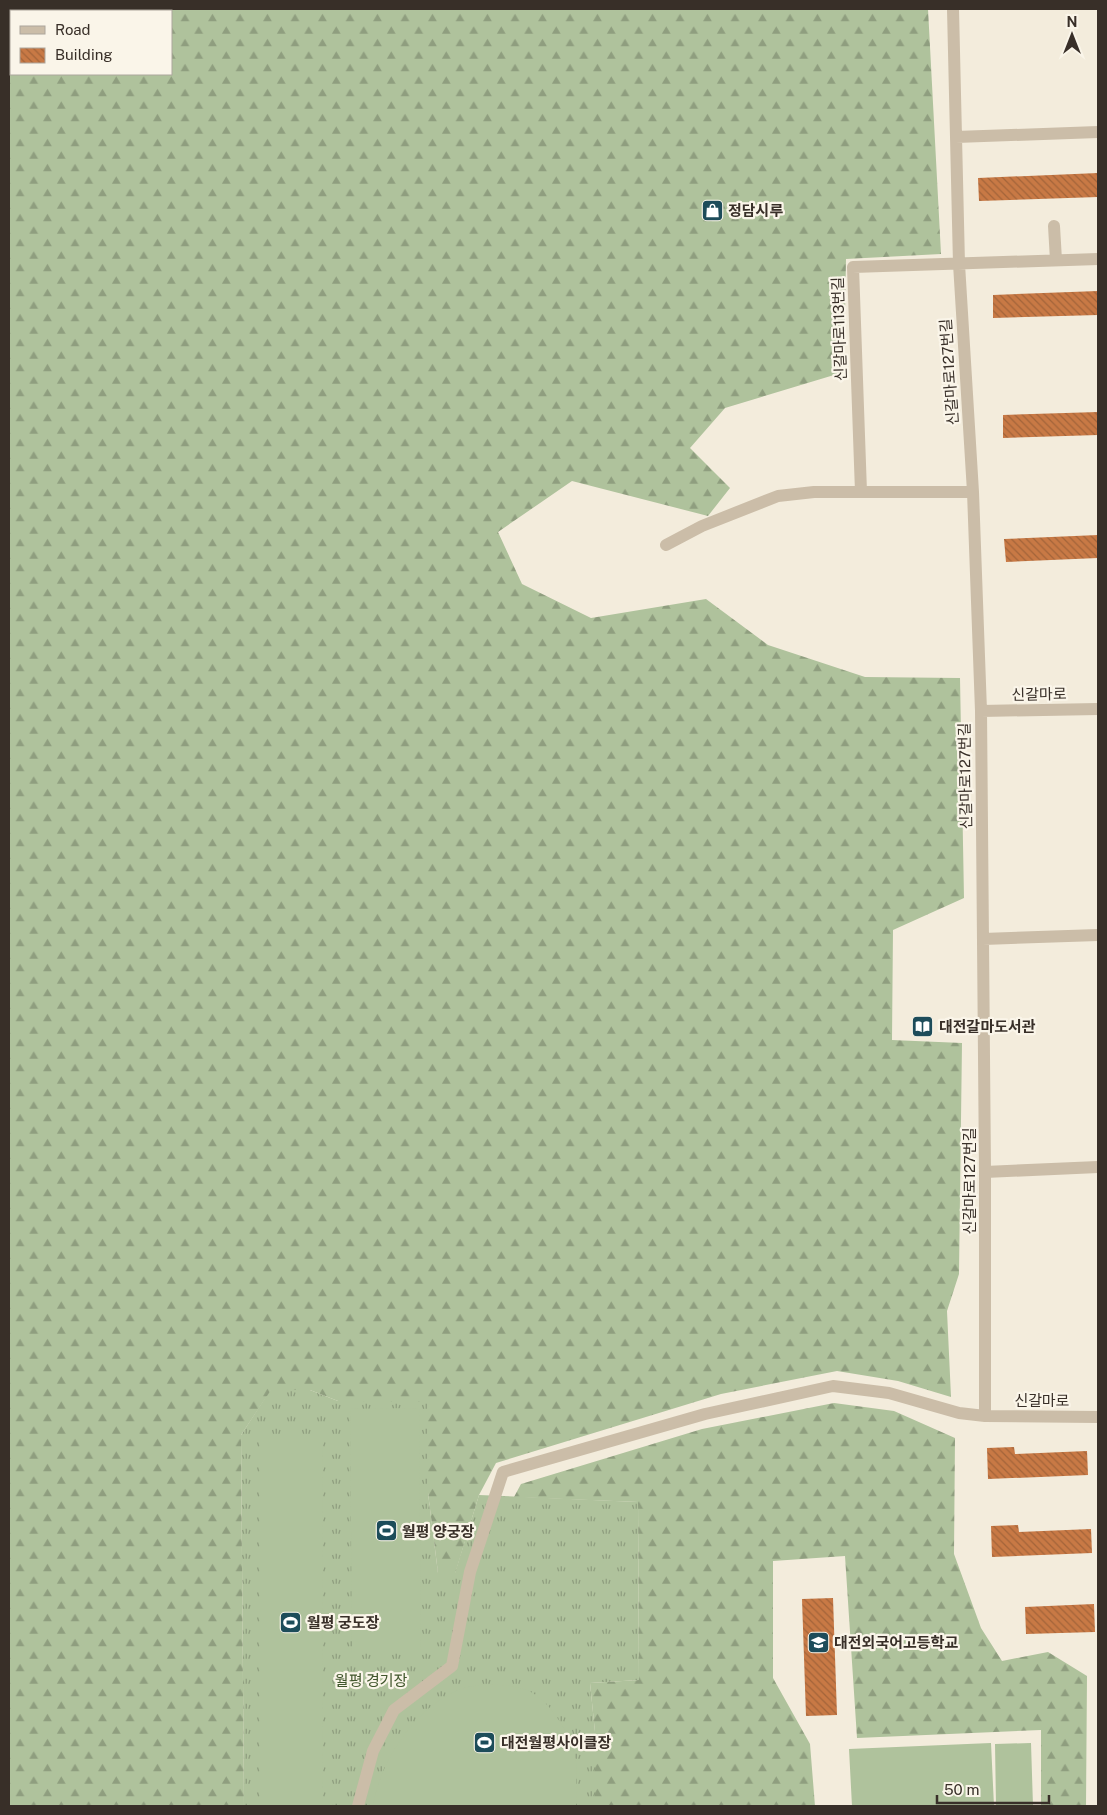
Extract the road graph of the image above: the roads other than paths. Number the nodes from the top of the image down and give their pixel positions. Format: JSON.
{"nodes":[{"id":1,"x":952,"y":9,"type":"edge"},
{"id":2,"x":1098,"y":132,"type":"edge"},
{"id":3,"x":956,"y":136,"type":"junction"},
{"id":4,"x":1054,"y":226,"type":"dead end"},
{"id":5,"x":1098,"y":259,"type":"edge"},
{"id":6,"x":1056,"y":260,"type":"junction"},
{"id":7,"x":959,"y":264,"type":"junction"},
{"id":8,"x":860,"y":492,"type":"junction"},
{"id":9,"x":973,"y":492,"type":"junction"},
{"id":10,"x":666,"y":545,"type":"dead end"},
{"id":11,"x":1098,"y":709,"type":"edge"},
{"id":12,"x":981,"y":711,"type":"junction"},
{"id":13,"x":1098,"y":934,"type":"edge"},
{"id":14,"x":983,"y":939,"type":"junction"},
{"id":15,"x":1098,"y":1168,"type":"edge"},
{"id":16,"x":985,"y":1172,"type":"junction"},
{"id":17,"x":985,"y":1416,"type":"junction"},
{"id":18,"x":1098,"y":1416,"type":"edge"},
{"id":19,"x":358,"y":1806,"type":"edge"}],
"edges":[{"from":1,"to":3,"type":"street","name":"신갈마로127번길"},
{"from":2,"to":3,"type":"street"},
{"from":3,"to":7,"type":"street","name":"신갈마로127번길"},
{"from":4,"to":6,"type":"street"},
{"from":5,"to":6,"type":"street","name":"신갈마로113번길"},
{"from":6,"to":7,"type":"street","name":"신갈마로113번길"},
{"from":7,"to":8,"type":"street","name":"신갈마로113번길"},
{"from":7,"to":9,"type":"street","name":"신갈마로127번길"},
{"from":8,"to":9,"type":"street"},
{"from":8,"to":10,"type":"street"},
{"from":9,"to":12,"type":"street","name":"신갈마로127번길"},
{"from":11,"to":12,"type":"street","name":"신갈마로"},
{"from":12,"to":14,"type":"street","name":"신갈마로127번길"},
{"from":13,"to":14,"type":"street"},
{"from":14,"to":16,"type":"street","name":"신갈마로127번길"},
{"from":15,"to":16,"type":"street"},
{"from":16,"to":17,"type":"street","name":"신갈마로127번길"},
{"from":17,"to":18,"type":"street","name":"신갈마로"},
{"from":17,"to":19,"type":"street","name":"신갈마로"}]}
